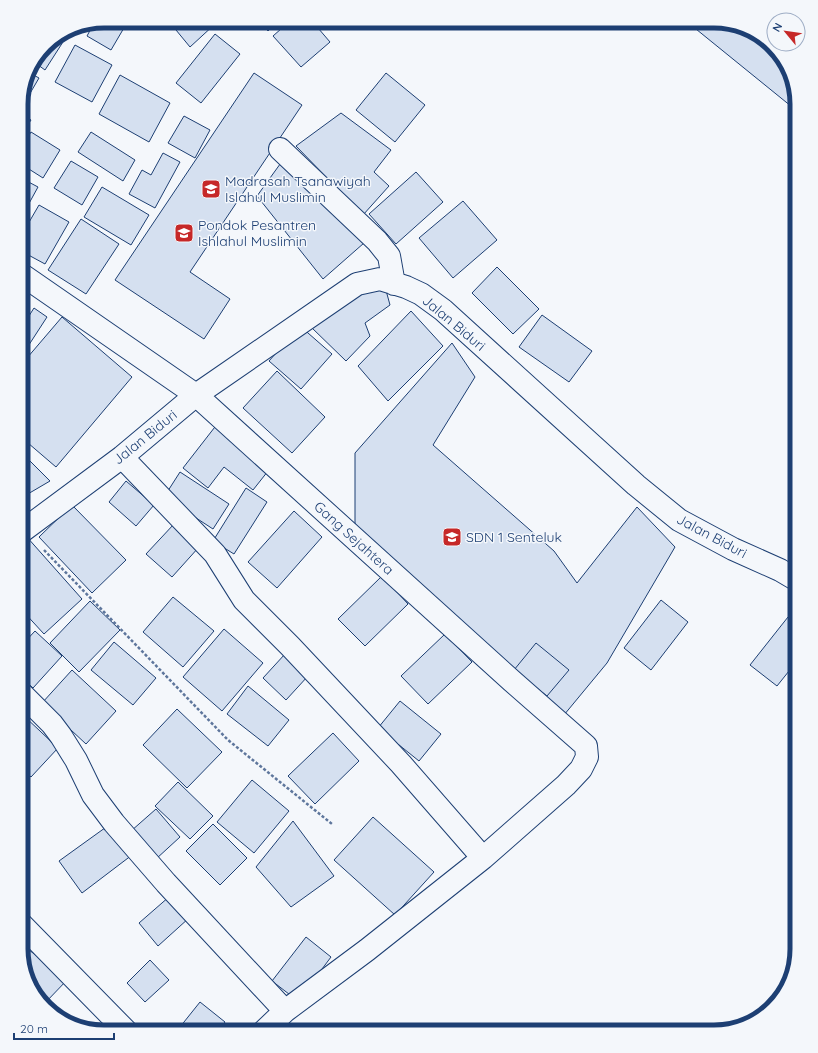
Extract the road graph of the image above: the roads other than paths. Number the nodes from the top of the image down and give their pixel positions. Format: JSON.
{"nodes":[{"id":1,"x":280,"y":149,"type":"dead end"},
{"id":2,"x":28,"y":279,"type":"edge"},
{"id":3,"x":394,"y":284,"type":"junction"},
{"id":4,"x":196,"y":395,"type":"junction"},
{"id":5,"x":122,"y":457,"type":"junction"},
{"id":6,"x":28,"y":527,"type":"edge"},
{"id":7,"x":790,"y":576,"type":"edge"},
{"id":8,"x":28,"y":700,"type":"edge"},
{"id":9,"x":483,"y":858,"type":"junction"},
{"id":10,"x":28,"y":931,"type":"edge"},
{"id":11,"x":286,"y":1011,"type":"junction"},
{"id":12,"x":121,"y":1025,"type":"edge"},
{"id":13,"x":271,"y":1025,"type":"edge"}],
"edges":[{"from":1,"to":3,"type":"street"},
{"from":2,"to":4,"type":"street","name":"Gang Sejahtera"},
{"from":3,"to":4,"type":"street","name":"Jalan Biduri"},
{"from":3,"to":7,"type":"street","name":"Jalan Biduri"},
{"from":4,"to":5,"type":"street","name":"Jalan Biduri"},
{"from":4,"to":9,"type":"street","name":"Gang Sejahtera"},
{"from":5,"to":6,"type":"street","name":"Jalan Biduri"},
{"from":5,"to":9,"type":"street"},
{"from":8,"to":11,"type":"street"},
{"from":9,"to":11,"type":"street","name":"Gang Sejahtera"},
{"from":10,"to":12,"type":"street"},
{"from":11,"to":13,"type":"street","name":"Gang Sejahtera"}]}
